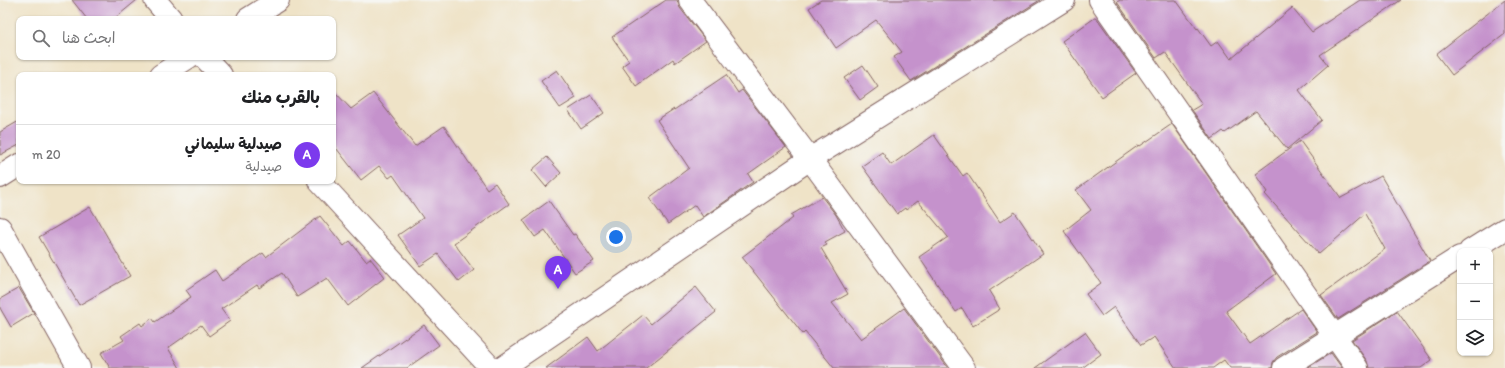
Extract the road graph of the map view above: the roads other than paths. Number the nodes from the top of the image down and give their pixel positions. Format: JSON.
{"nodes":[{"id":1,"x":155,"y":0,"type":"edge"},
{"id":2,"x":278,"y":0,"type":"edge"},
{"id":3,"x":690,"y":0,"type":"edge"},
{"id":4,"x":1064,"y":0,"type":"edge"},
{"id":5,"x":1100,"y":0,"type":"edge"},
{"id":6,"x":168,"y":16,"type":"edge"},
{"id":7,"x":253,"y":16,"type":"edge"},
{"id":8,"x":184,"y":60,"type":"edge"},
{"id":9,"x":207,"y":60,"type":"edge"},
{"id":10,"x":166,"y":72,"type":"edge"},
{"id":11,"x":218,"y":72,"type":"edge"},
{"id":12,"x":810,"y":160,"type":"junction"},
{"id":13,"x":16,"y":167,"type":"edge"},
{"id":14,"x":0,"y":177,"type":"edge"},
{"id":15,"x":322,"y":184,"type":"edge"},
{"id":16,"x":0,"y":228,"type":"edge"},
{"id":17,"x":1505,"y":229,"type":"edge"},
{"id":18,"x":1475,"y":248,"type":"edge"},
{"id":19,"x":1457,"y":259,"type":"edge"},
{"id":20,"x":1335,"y":336,"type":"junction"},
{"id":21,"x":79,"y":368,"type":"edge"},
{"id":22,"x":491,"y":368,"type":"edge"},
{"id":23,"x":502,"y":368,"type":"edge"},
{"id":24,"x":964,"y":368,"type":"edge"},
{"id":25,"x":1284,"y":368,"type":"edge"},
{"id":26,"x":1357,"y":368,"type":"edge"}],
"edges":[{"from":1,"to":6,"type":"street"},
{"from":2,"to":7,"type":"street"},
{"from":3,"to":12,"type":"street"},
{"from":4,"to":12,"type":"street"},
{"from":5,"to":20,"type":"street"},
{"from":8,"to":10,"type":"street"},
{"from":9,"to":11,"type":"street"},
{"from":12,"to":23,"type":"street"},
{"from":12,"to":24,"type":"street"},
{"from":13,"to":14,"type":"street"},
{"from":15,"to":22,"type":"street"},
{"from":16,"to":21,"type":"street"},
{"from":17,"to":18,"type":"street"},
{"from":19,"to":20,"type":"street"},
{"from":20,"to":25,"type":"street"},
{"from":20,"to":26,"type":"street"}]}
